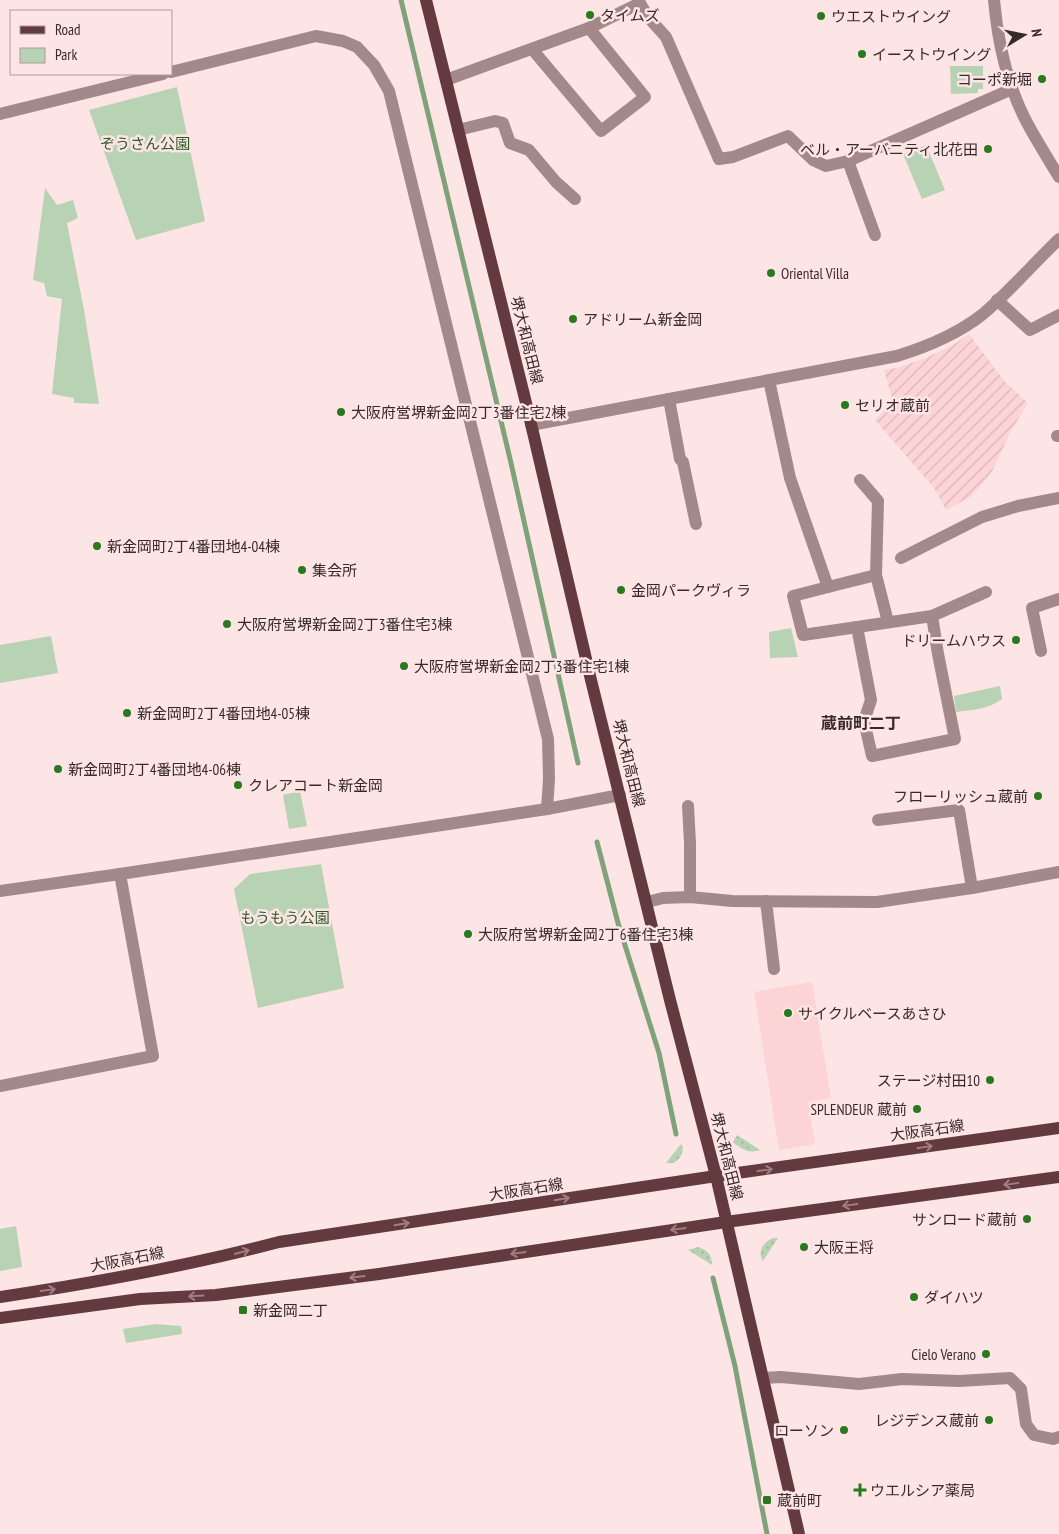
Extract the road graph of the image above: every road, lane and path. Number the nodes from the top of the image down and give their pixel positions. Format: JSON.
{"nodes":[{"id":1,"x":426,"y":0,"type":"edge"},
{"id":2,"x":994,"y":0,"type":"edge"},
{"id":3,"x":589,"y":28,"type":"junction"},
{"id":4,"x":532,"y":49,"type":"junction"},
{"id":5,"x":172,"y":72,"type":"edge"},
{"id":6,"x":159,"y":75,"type":"edge"},
{"id":7,"x":446,"y":80,"type":"junction"},
{"id":8,"x":1012,"y":89,"type":"junction"},
{"id":9,"x":0,"y":114,"type":"edge"},
{"id":10,"x":458,"y":130,"type":"junction"},
{"id":11,"x":848,"y":162,"type":"junction"},
{"id":12,"x":1059,"y":177,"type":"edge"},
{"id":13,"x":575,"y":199,"type":"dead end"},
{"id":14,"x":875,"y":235,"type":"dead end"},
{"id":15,"x":1059,"y":238,"type":"edge"},
{"id":16,"x":997,"y":300,"type":"junction"},
{"id":17,"x":1059,"y":315,"type":"edge"},
{"id":18,"x":770,"y":380,"type":"junction"},
{"id":19,"x":669,"y":399,"type":"junction"},
{"id":20,"x":532,"y":425,"type":"junction"},
{"id":21,"x":860,"y":480,"type":"dead end"},
{"id":22,"x":1059,"y":498,"type":"edge"},
{"id":23,"x":696,"y":524,"type":"dead end"},
{"id":24,"x":901,"y":558,"type":"dead end"},
{"id":25,"x":876,"y":575,"type":"junction"},
{"id":26,"x":828,"y":587,"type":"junction"},
{"id":27,"x":986,"y":592,"type":"dead end"},
{"id":28,"x":1059,"y":599,"type":"edge"},
{"id":29,"x":932,"y":616,"type":"junction"},
{"id":30,"x":888,"y":622,"type":"junction"},
{"id":31,"x":857,"y":627,"type":"junction"},
{"id":32,"x":1041,"y":651,"type":"dead end"},
{"id":33,"x":620,"y":795,"type":"junction"},
{"id":34,"x":688,"y":806,"type":"dead end"},
{"id":35,"x":547,"y":809,"type":"junction"},
{"id":36,"x":878,"y":820,"type":"dead end"},
{"id":37,"x":1059,"y":872,"type":"edge"},
{"id":38,"x":120,"y":874,"type":"junction"},
{"id":39,"x":972,"y":888,"type":"junction"},
{"id":40,"x":0,"y":891,"type":"edge"},
{"id":41,"x":690,"y":897,"type":"junction"},
{"id":42,"x":766,"y":901,"type":"junction"},
{"id":43,"x":647,"y":902,"type":"junction"},
{"id":44,"x":774,"y":969,"type":"dead end"},
{"id":45,"x":0,"y":1086,"type":"edge"},
{"id":46,"x":1059,"y":1128,"type":"edge"},
{"id":47,"x":716,"y":1176,"type":"junction"},
{"id":48,"x":1059,"y":1177,"type":"edge"},
{"id":49,"x":726,"y":1222,"type":"junction"},
{"id":50,"x":0,"y":1297,"type":"edge"},
{"id":51,"x":0,"y":1318,"type":"edge"},
{"id":52,"x":764,"y":1378,"type":"junction"},
{"id":53,"x":1059,"y":1437,"type":"edge"},
{"id":54,"x":799,"y":1534,"type":"edge"}],
"edges":[{"from":1,"to":7,"type":"main road","name":"堺大和高田線"},
{"from":2,"to":8,"type":"street"},
{"from":3,"to":4,"type":"street"},
{"from":3,"to":4,"type":"street"},
{"from":3,"to":11,"type":"street"},
{"from":4,"to":7,"type":"street"},
{"from":5,"to":35,"type":"street"},
{"from":6,"to":9,"type":"street"},
{"from":7,"to":10,"type":"main road","name":"堺大和高田線"},
{"from":8,"to":11,"type":"street"},
{"from":8,"to":12,"type":"street"},
{"from":10,"to":13,"type":"street"},
{"from":10,"to":20,"type":"main road","name":"堺大和高田線"},
{"from":11,"to":14,"type":"street"},
{"from":15,"to":16,"type":"street"},
{"from":16,"to":17,"type":"street"},
{"from":16,"to":18,"type":"street"},
{"from":18,"to":19,"type":"street"},
{"from":18,"to":26,"type":"street"},
{"from":19,"to":20,"type":"street"},
{"from":19,"to":23,"type":"street"},
{"from":20,"to":33,"type":"main road","name":"堺大和高田線"},
{"from":21,"to":25,"type":"street"},
{"from":22,"to":24,"type":"street"},
{"from":25,"to":26,"type":"street"},
{"from":25,"to":30,"type":"street"},
{"from":26,"to":31,"type":"street"},
{"from":27,"to":29,"type":"street"},
{"from":28,"to":32,"type":"street"},
{"from":29,"to":30,"type":"street"},
{"from":29,"to":31,"type":"street"},
{"from":30,"to":31,"type":"street"},
{"from":33,"to":35,"type":"street"},
{"from":33,"to":43,"type":"main road","name":"堺大和高田線"},
{"from":34,"to":41,"type":"street"},
{"from":35,"to":38,"type":"street"},
{"from":36,"to":39,"type":"street"},
{"from":37,"to":39,"type":"street"},
{"from":38,"to":40,"type":"street"},
{"from":38,"to":45,"type":"street"},
{"from":39,"to":42,"type":"street"},
{"from":41,"to":42,"type":"street"},
{"from":41,"to":43,"type":"street"},
{"from":42,"to":44,"type":"street"},
{"from":43,"to":47,"type":"main road","name":"堺大和高田線"},
{"from":47,"to":46,"type":"main road","name":"大阪高石線","one_way":true},
{"from":47,"to":49,"type":"main road","name":"堺大和高田線"},
{"from":50,"to":47,"type":"main road","name":"大阪高石線","one_way":true},
{"from":48,"to":49,"type":"main road","one_way":true},
{"from":49,"to":51,"type":"main road","one_way":true},
{"from":49,"to":52,"type":"main road","name":"堺大和高田線"},
{"from":52,"to":53,"type":"street"},
{"from":52,"to":54,"type":"main road","name":"堺大和高田線"}]}
